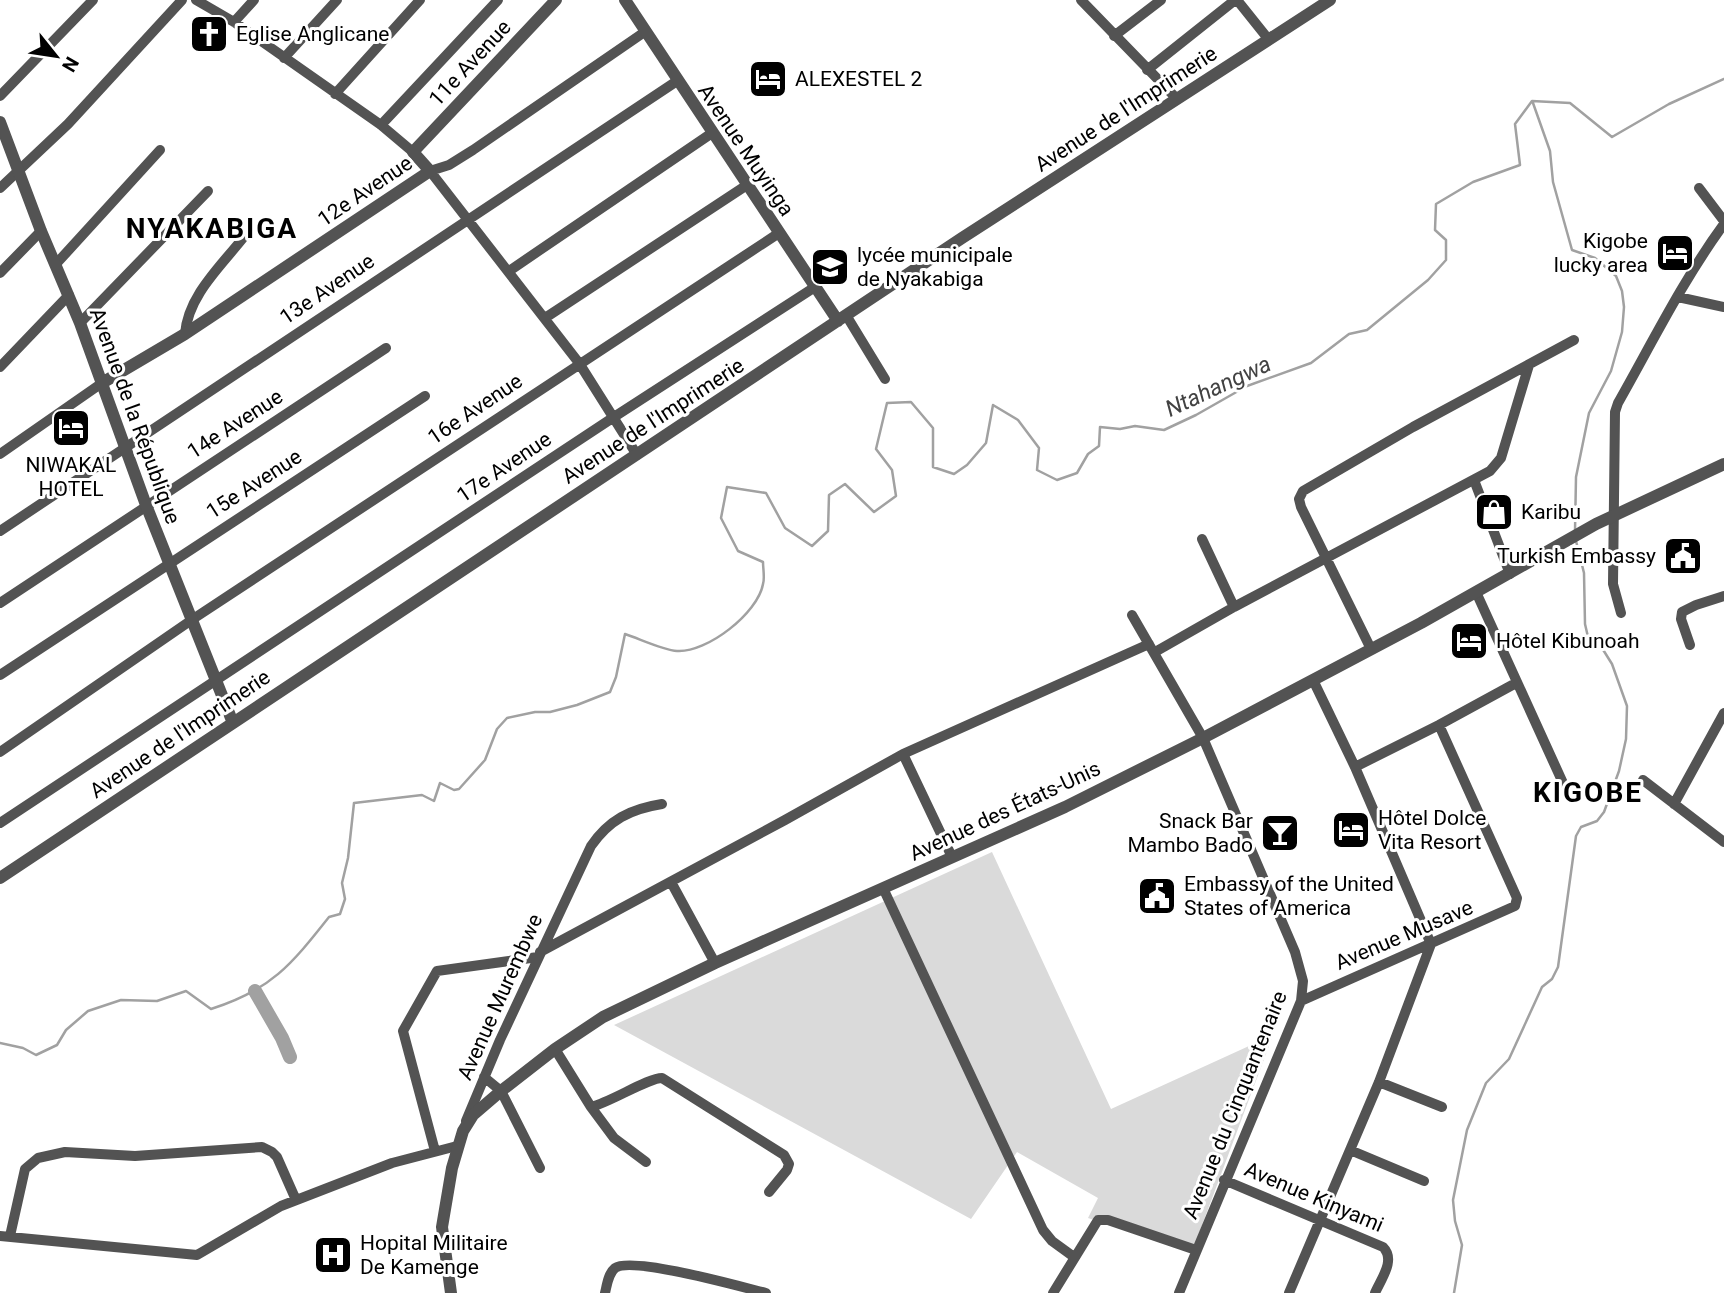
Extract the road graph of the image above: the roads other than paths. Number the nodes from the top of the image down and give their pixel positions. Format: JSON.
{"nodes":[{"id":1,"x":93,"y":0,"type":"edge"},
{"id":2,"x":182,"y":0,"type":"edge"},
{"id":3,"x":196,"y":0,"type":"edge"},
{"id":4,"x":254,"y":0,"type":"edge"},
{"id":5,"x":337,"y":0,"type":"edge"},
{"id":6,"x":420,"y":0,"type":"edge"},
{"id":7,"x":498,"y":0,"type":"edge"},
{"id":8,"x":556,"y":0,"type":"edge"},
{"id":9,"x":625,"y":0,"type":"edge"},
{"id":10,"x":1161,"y":0,"type":"edge"},
{"id":11,"x":1236,"y":0,"type":"edge"},
{"id":12,"x":1329,"y":0,"type":"edge"},
{"id":13,"x":1088,"y":2,"type":"edge"},
{"id":14,"x":234,"y":22,"type":"junction"},
{"id":15,"x":646,"y":31,"type":"junction"},
{"id":16,"x":1114,"y":36,"type":"junction"},
{"id":17,"x":1269,"y":40,"type":"junction"},
{"id":18,"x":284,"y":58,"type":"junction"},
{"id":19,"x":1147,"y":70,"type":"junction"},
{"id":20,"x":677,"y":81,"type":"junction"},
{"id":21,"x":335,"y":94,"type":"junction"},
{"id":22,"x":0,"y":96,"type":"edge"},
{"id":23,"x":1177,"y":99,"type":"junction"},
{"id":24,"x":0,"y":122,"type":"edge"},
{"id":25,"x":381,"y":125,"type":"junction"},
{"id":26,"x":712,"y":133,"type":"junction"},
{"id":27,"x":160,"y":150,"type":"dead end"},
{"id":28,"x":413,"y":152,"type":"junction"},
{"id":29,"x":18,"y":169,"type":"junction"},
{"id":30,"x":430,"y":171,"type":"junction"},
{"id":31,"x":747,"y":185,"type":"junction"},
{"id":32,"x":0,"y":188,"type":"edge"},
{"id":33,"x":1699,"y":188,"type":"dead end"},
{"id":34,"x":208,"y":191,"type":"dead end"},
{"id":35,"x":468,"y":219,"type":"junction"},
{"id":36,"x":1724,"y":222,"type":"edge"},
{"id":37,"x":41,"y":231,"type":"junction"},
{"id":38,"x":779,"y":233,"type":"junction"},
{"id":39,"x":243,"y":238,"type":"dead end"},
{"id":40,"x":56,"y":264,"type":"junction"},
{"id":41,"x":509,"y":271,"type":"junction"},
{"id":42,"x":0,"y":274,"type":"edge"},
{"id":43,"x":815,"y":288,"type":"junction"},
{"id":44,"x":69,"y":295,"type":"junction"},
{"id":45,"x":1678,"y":297,"type":"junction"},
{"id":46,"x":1724,"y":307,"type":"edge"},
{"id":47,"x":544,"y":318,"type":"junction"},
{"id":48,"x":842,"y":318,"type":"junction"},
{"id":49,"x":80,"y":323,"type":"junction"},
{"id":50,"x":185,"y":334,"type":"junction"},
{"id":51,"x":1574,"y":340,"type":"dead end"},
{"id":52,"x":386,"y":348,"type":"dead end"},
{"id":53,"x":579,"y":363,"type":"junction"},
{"id":54,"x":1529,"y":365,"type":"junction"},
{"id":55,"x":0,"y":366,"type":"edge"},
{"id":56,"x":885,"y":379,"type":"dead end"},
{"id":57,"x":102,"y":383,"type":"junction"},
{"id":58,"x":425,"y":396,"type":"dead end"},
{"id":59,"x":614,"y":417,"type":"junction"},
{"id":60,"x":125,"y":447,"type":"junction"},
{"id":61,"x":0,"y":454,"type":"edge"},
{"id":62,"x":637,"y":455,"type":"junction"},
{"id":63,"x":1724,"y":464,"type":"edge"},
{"id":64,"x":1474,"y":480,"type":"junction"},
{"id":65,"x":146,"y":505,"type":"junction"},
{"id":66,"x":1614,"y":515,"type":"junction"},
{"id":67,"x":0,"y":531,"type":"edge"},
{"id":68,"x":1202,"y":539,"type":"dead end"},
{"id":69,"x":1326,"y":558,"type":"junction"},
{"id":70,"x":170,"y":562,"type":"junction"},
{"id":71,"x":1510,"y":574,"type":"junction"},
{"id":72,"x":1476,"y":592,"type":"junction"},
{"id":73,"x":1724,"y":596,"type":"edge"},
{"id":74,"x":0,"y":603,"type":"edge"},
{"id":75,"x":1234,"y":607,"type":"junction"},
{"id":76,"x":1621,"y":612,"type":"dead end"},
{"id":77,"x":1132,"y":615,"type":"dead end"},
{"id":78,"x":193,"y":619,"type":"junction"},
{"id":79,"x":1690,"y":645,"type":"dead end"},
{"id":80,"x":1152,"y":648,"type":"junction"},
{"id":81,"x":1371,"y":649,"type":"junction"},
{"id":82,"x":0,"y":675,"type":"edge"},
{"id":83,"x":214,"y":680,"type":"junction"},
{"id":84,"x":1313,"y":680,"type":"junction"},
{"id":85,"x":1516,"y":683,"type":"junction"},
{"id":86,"x":1724,"y":713,"type":"edge"},
{"id":87,"x":233,"y":723,"type":"junction"},
{"id":88,"x":1439,"y":725,"type":"junction"},
{"id":89,"x":1203,"y":738,"type":"junction"},
{"id":90,"x":0,"y":752,"type":"edge"},
{"id":91,"x":902,"y":754,"type":"junction"},
{"id":92,"x":1355,"y":767,"type":"junction"},
{"id":93,"x":1643,"y":780,"type":"dead end"},
{"id":94,"x":1563,"y":783,"type":"dead end"},
{"id":95,"x":662,"y":804,"type":"dead end"},
{"id":96,"x":1674,"y":804,"type":"junction"},
{"id":97,"x":0,"y":823,"type":"edge"},
{"id":98,"x":1724,"y":842,"type":"edge"},
{"id":99,"x":952,"y":857,"type":"junction"},
{"id":100,"x":0,"y":878,"type":"edge"},
{"id":101,"x":671,"y":882,"type":"junction"},
{"id":102,"x":883,"y":888,"type":"junction"},
{"id":103,"x":1431,"y":944,"type":"junction"},
{"id":104,"x":539,"y":955,"type":"junction"},
{"id":105,"x":715,"y":963,"type":"junction"},
{"id":106,"x":1301,"y":1001,"type":"junction"},
{"id":107,"x":555,"y":1049,"type":"junction"},
{"id":108,"x":484,"y":1076,"type":"junction"},
{"id":109,"x":1379,"y":1082,"type":"junction"},
{"id":110,"x":501,"y":1091,"type":"junction"},
{"id":111,"x":591,"y":1107,"type":"junction"},
{"id":112,"x":1443,"y":1107,"type":"dead end"},
{"id":113,"x":463,"y":1131,"type":"junction"},
{"id":114,"x":457,"y":1146,"type":"junction"},
{"id":115,"x":1350,"y":1150,"type":"junction"},
{"id":116,"x":435,"y":1151,"type":"junction"},
{"id":117,"x":646,"y":1162,"type":"dead end"},
{"id":118,"x":540,"y":1168,"type":"dead end"},
{"id":119,"x":1224,"y":1180,"type":"junction"},
{"id":120,"x":1424,"y":1181,"type":"dead end"},
{"id":121,"x":769,"y":1192,"type":"dead end"},
{"id":122,"x":296,"y":1200,"type":"junction"},
{"id":123,"x":1319,"y":1221,"type":"junction"},
{"id":124,"x":5,"y":1236,"type":"edge"},
{"id":125,"x":1196,"y":1250,"type":"junction"},
{"id":126,"x":1074,"y":1257,"type":"junction"},
{"id":127,"x":450,"y":1293,"type":"edge"},
{"id":128,"x":605,"y":1293,"type":"edge"},
{"id":129,"x":766,"y":1293,"type":"edge"},
{"id":130,"x":1054,"y":1293,"type":"edge"},
{"id":131,"x":1179,"y":1293,"type":"edge"},
{"id":132,"x":1289,"y":1293,"type":"edge"},
{"id":133,"x":1376,"y":1293,"type":"edge"}],
"edges":[{"from":1,"to":22,"type":"street"},
{"from":2,"to":29,"type":"street"},
{"from":3,"to":14,"type":"street"},
{"from":4,"to":14,"type":"street"},
{"from":5,"to":18,"type":"street"},
{"from":6,"to":21,"type":"street"},
{"from":7,"to":25,"type":"street"},
{"from":8,"to":28,"type":"street","name":"11e Avenue"},
{"from":9,"to":15,"type":"street","name":"Avenue Muyinga"},
{"from":10,"to":16,"type":"street"},
{"from":11,"to":17,"type":"street"},
{"from":11,"to":19,"type":"street"},
{"from":12,"to":17,"type":"street","name":"Avenue de l'Imprimerie"},
{"from":13,"to":16,"type":"street"},
{"from":14,"to":18,"type":"street"},
{"from":15,"to":20,"type":"street","name":"Avenue Muyinga"},
{"from":15,"to":30,"type":"street","name":"12e Avenue"},
{"from":16,"to":19,"type":"street"},
{"from":17,"to":23,"type":"street","name":"Avenue de l'Imprimerie"},
{"from":18,"to":21,"type":"street"},
{"from":19,"to":23,"type":"street"},
{"from":20,"to":26,"type":"street","name":"Avenue Muyinga"},
{"from":20,"to":35,"type":"street","name":"13e Avenue"},
{"from":21,"to":25,"type":"street"},
{"from":23,"to":48,"type":"street","name":"Avenue de l'Imprimerie"},
{"from":24,"to":29,"type":"street","name":"Avenue de la République"},
{"from":25,"to":28,"type":"street"},
{"from":26,"to":31,"type":"street","name":"Avenue Muyinga"},
{"from":26,"to":41,"type":"street"},
{"from":27,"to":40,"type":"street"},
{"from":28,"to":30,"type":"street"},
{"from":29,"to":32,"type":"street"},
{"from":29,"to":37,"type":"street","name":"Avenue de la République"},
{"from":30,"to":35,"type":"street"},
{"from":30,"to":50,"type":"street","name":"12e Avenue"},
{"from":31,"to":38,"type":"street","name":"Avenue Muyinga"},
{"from":31,"to":47,"type":"street"},
{"from":33,"to":36,"type":"street"},
{"from":34,"to":49,"type":"street"},
{"from":35,"to":41,"type":"street"},
{"from":35,"to":60,"type":"street","name":"13e Avenue"},
{"from":36,"to":45,"type":"street"},
{"from":37,"to":40,"type":"street","name":"Avenue de la République"},
{"from":37,"to":42,"type":"street"},
{"from":38,"to":43,"type":"street","name":"Avenue Muyinga"},
{"from":38,"to":53,"type":"street","name":"16e Avenue"},
{"from":39,"to":50,"type":"street"},
{"from":40,"to":44,"type":"street","name":"Avenue de la République"},
{"from":41,"to":47,"type":"street"},
{"from":43,"to":48,"type":"street","name":"Avenue Muyinga"},
{"from":43,"to":59,"type":"street","name":"17e Avenue"},
{"from":44,"to":49,"type":"street","name":"Avenue de la République"},
{"from":44,"to":55,"type":"street"},
{"from":45,"to":46,"type":"street"},
{"from":45,"to":66,"type":"street"},
{"from":47,"to":53,"type":"street"},
{"from":48,"to":56,"type":"street"},
{"from":48,"to":62,"type":"street","name":"Avenue de l'Imprimerie"},
{"from":49,"to":57,"type":"street","name":"Avenue de la République"},
{"from":50,"to":57,"type":"street","name":"12e Avenue"},
{"from":51,"to":54,"type":"street"},
{"from":52,"to":65,"type":"street","name":"14e Avenue"},
{"from":53,"to":59,"type":"street"},
{"from":53,"to":78,"type":"street","name":"16e Avenue"},
{"from":54,"to":64,"type":"street"},
{"from":54,"to":69,"type":"street"},
{"from":57,"to":60,"type":"street","name":"Avenue de la République"},
{"from":57,"to":61,"type":"street","name":"12e Avenue"},
{"from":58,"to":70,"type":"street","name":"15e Avenue"},
{"from":59,"to":62,"type":"street"},
{"from":59,"to":83,"type":"street","name":"17e Avenue"},
{"from":60,"to":65,"type":"street","name":"Avenue de la République"},
{"from":60,"to":67,"type":"street","name":"13e Avenue"},
{"from":62,"to":87,"type":"street","name":"Avenue de l'Imprimerie"},
{"from":63,"to":66,"type":"street","name":"Avenue des États-Unis"},
{"from":64,"to":69,"type":"street"},
{"from":64,"to":71,"type":"street"},
{"from":65,"to":70,"type":"street","name":"Avenue de la République"},
{"from":65,"to":74,"type":"street","name":"14e Avenue"},
{"from":66,"to":71,"type":"street","name":"Avenue des États-Unis"},
{"from":66,"to":76,"type":"street"},
{"from":68,"to":75,"type":"street"},
{"from":69,"to":75,"type":"street"},
{"from":69,"to":81,"type":"street"},
{"from":70,"to":78,"type":"street","name":"Avenue de la République"},
{"from":70,"to":82,"type":"street","name":"15e Avenue"},
{"from":71,"to":72,"type":"street","name":"Avenue des États-Unis"},
{"from":72,"to":81,"type":"street","name":"Avenue des États-Unis"},
{"from":72,"to":85,"type":"street"},
{"from":73,"to":79,"type":"street"},
{"from":75,"to":80,"type":"street"},
{"from":77,"to":80,"type":"street","name":"Avenue du Cinquantenaire"},
{"from":78,"to":83,"type":"street","name":"Avenue de la République"},
{"from":78,"to":90,"type":"street","name":"16e Avenue"},
{"from":80,"to":89,"type":"street","name":"Avenue du Cinquantenaire"},
{"from":80,"to":91,"type":"street"},
{"from":81,"to":84,"type":"street","name":"Avenue des États-Unis"},
{"from":83,"to":87,"type":"street","name":"Avenue de la République"},
{"from":83,"to":97,"type":"street","name":"17e Avenue"},
{"from":84,"to":89,"type":"street","name":"Avenue des États-Unis"},
{"from":84,"to":92,"type":"street"},
{"from":85,"to":88,"type":"street"},
{"from":85,"to":94,"type":"street"},
{"from":86,"to":96,"type":"street"},
{"from":87,"to":100,"type":"street","name":"Avenue de l'Imprimerie"},
{"from":88,"to":92,"type":"street"},
{"from":88,"to":103,"type":"street","name":"Avenue Musave"},
{"from":89,"to":99,"type":"street","name":"Avenue des États-Unis"},
{"from":89,"to":106,"type":"street","name":"Avenue du Cinquantenaire"},
{"from":91,"to":99,"type":"street"},
{"from":91,"to":101,"type":"street"},
{"from":92,"to":103,"type":"street"},
{"from":93,"to":96,"type":"street"},
{"from":95,"to":104,"type":"street","name":"Avenue Murembwe"},
{"from":96,"to":98,"type":"street"},
{"from":99,"to":102,"type":"street","name":"Avenue des États-Unis"},
{"from":101,"to":104,"type":"street"},
{"from":101,"to":105,"type":"street"},
{"from":102,"to":105,"type":"street","name":"Avenue des États-Unis"},
{"from":102,"to":126,"type":"street"},
{"from":103,"to":106,"type":"street","name":"Avenue Musave"},
{"from":103,"to":109,"type":"street"},
{"from":104,"to":108,"type":"street","name":"Avenue Murembwe"},
{"from":104,"to":116,"type":"street"},
{"from":105,"to":107,"type":"street","name":"Avenue des États-Unis"},
{"from":106,"to":119,"type":"street","name":"Avenue du Cinquantenaire"},
{"from":107,"to":110,"type":"street","name":"Avenue des États-Unis"},
{"from":107,"to":111,"type":"street"},
{"from":108,"to":110,"type":"street"},
{"from":108,"to":113,"type":"street","name":"Avenue Murembwe"},
{"from":109,"to":112,"type":"street"},
{"from":109,"to":115,"type":"street"},
{"from":110,"to":113,"type":"street","name":"Avenue des États-Unis"},
{"from":110,"to":118,"type":"street"},
{"from":111,"to":117,"type":"street"},
{"from":111,"to":121,"type":"street"},
{"from":113,"to":114,"type":"street","name":"Avenue des États-Unis"},
{"from":114,"to":116,"type":"street"},
{"from":114,"to":127,"type":"street","name":"Avenue des États-Unis"},
{"from":115,"to":120,"type":"street"},
{"from":115,"to":123,"type":"street"},
{"from":116,"to":122,"type":"street"},
{"from":119,"to":123,"type":"street","name":"Avenue Kinyami"},
{"from":119,"to":125,"type":"street","name":"Avenue du Cinquantenaire"},
{"from":122,"to":124,"type":"street"},
{"from":122,"to":124,"type":"street"},
{"from":123,"to":132,"type":"street"},
{"from":123,"to":133,"type":"street","name":"Avenue Kinyami"},
{"from":125,"to":126,"type":"street"},
{"from":125,"to":131,"type":"street","name":"Avenue du Cinquantenaire"},
{"from":126,"to":130,"type":"street"},
{"from":128,"to":129,"type":"street"}]}
